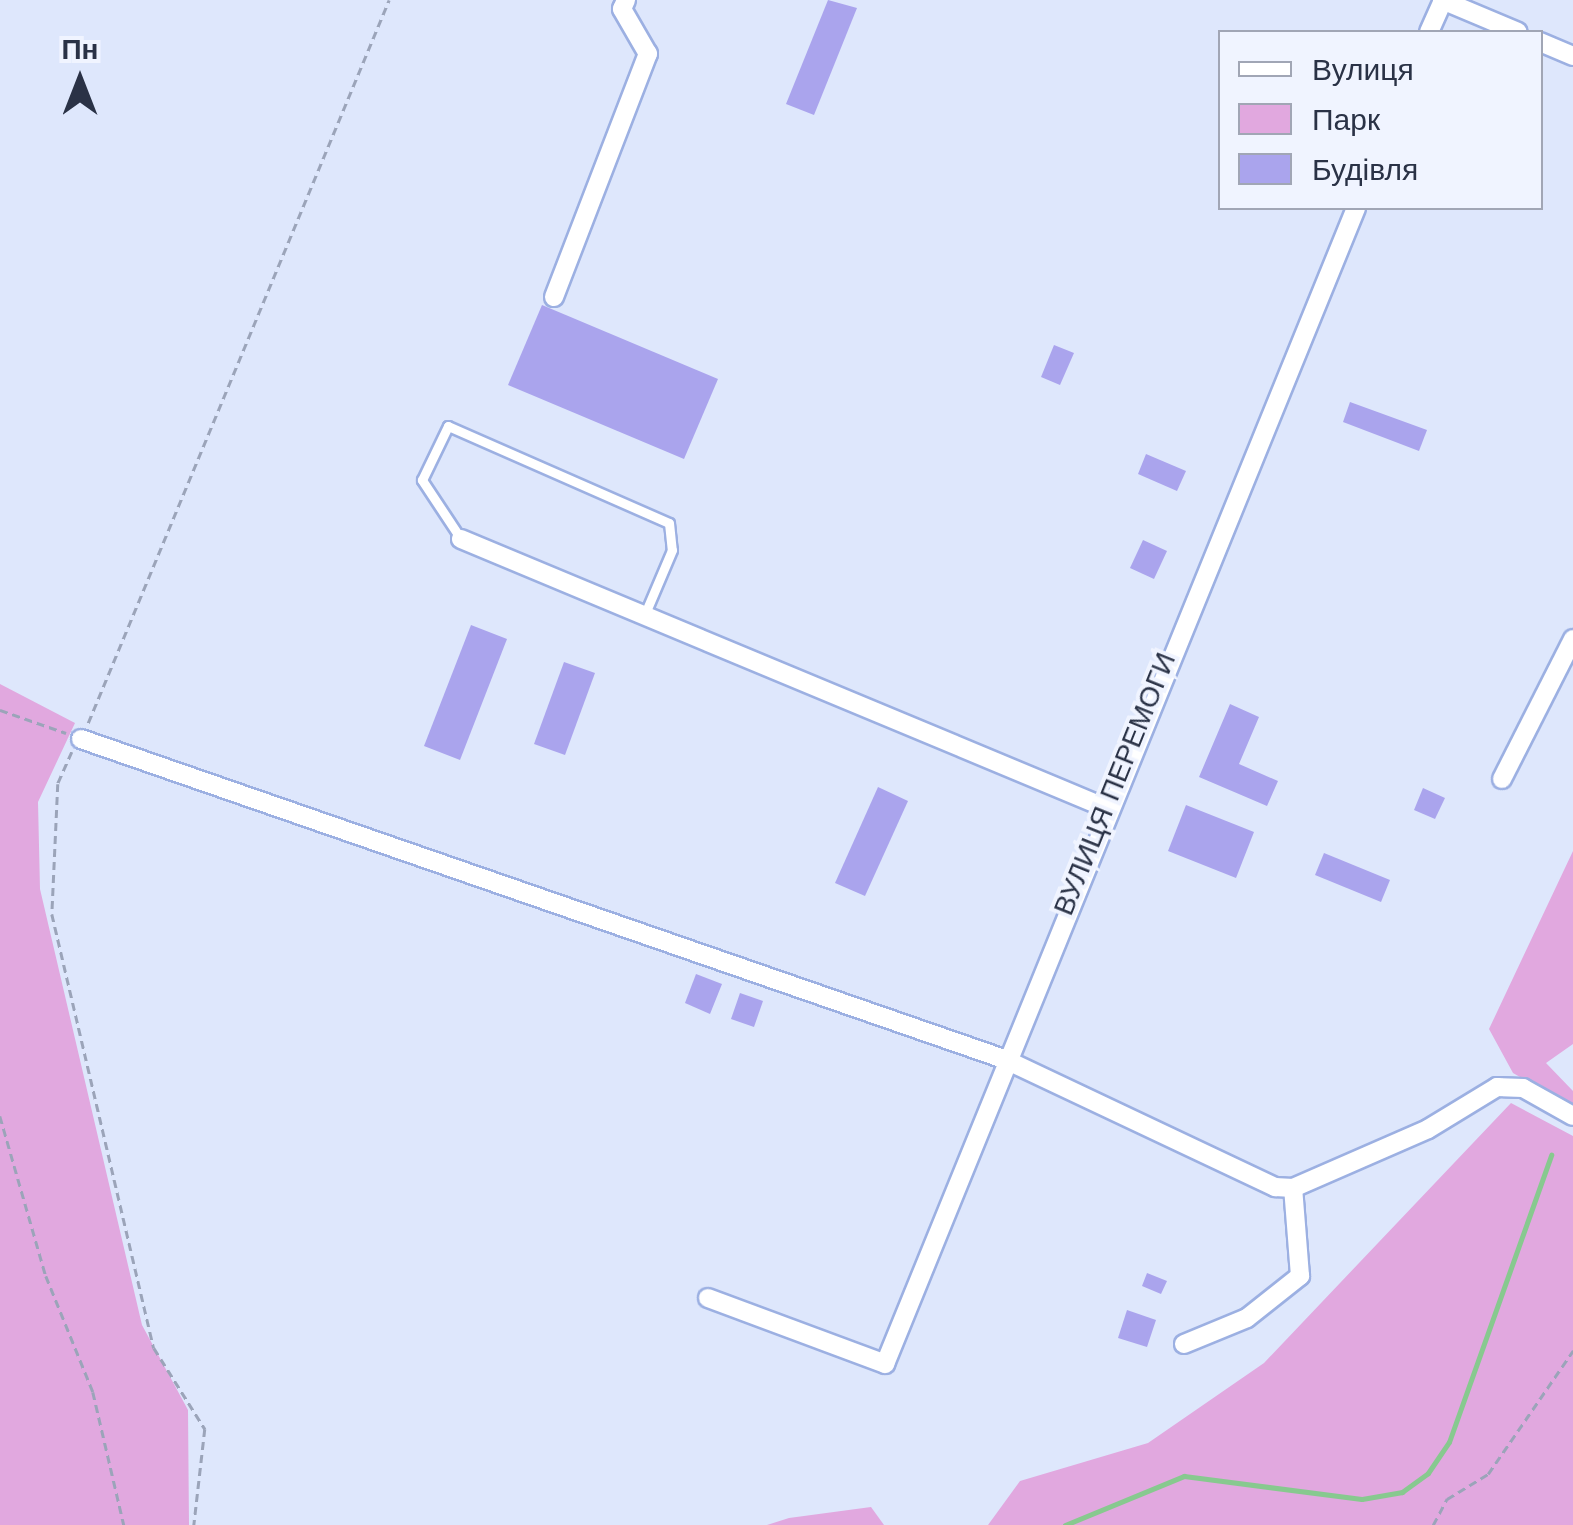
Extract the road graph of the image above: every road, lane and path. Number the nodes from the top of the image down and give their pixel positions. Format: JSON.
{"nodes":[{"id":1,"x":389,"y":0,"type":"edge"},
{"id":2,"x":626,"y":0,"type":"edge"},
{"id":3,"x":1443,"y":0,"type":"edge"},
{"id":4,"x":1430,"y":30,"type":"edge"},
{"id":5,"x":1513,"y":30,"type":"edge"},
{"id":6,"x":1543,"y":43,"type":"edge"},
{"id":7,"x":1573,"y":56,"type":"edge"},
{"id":8,"x":1355,"y":210,"type":"edge"},
{"id":9,"x":554,"y":297,"type":"dead end"},
{"id":10,"x":461,"y":539,"type":"joint"},
{"id":11,"x":642,"y":620,"type":"junction"},
{"id":12,"x":1573,"y":639,"type":"edge"},
{"id":13,"x":0,"y":710,"type":"edge"},
{"id":14,"x":81,"y":739,"type":"junction"},
{"id":15,"x":1502,"y":779,"type":"dead end"},
{"id":16,"x":1104,"y":808,"type":"junction"},
{"id":17,"x":1004,"y":1059,"type":"junction"},
{"id":18,"x":0,"y":1116,"type":"edge"},
{"id":19,"x":1573,"y":1116,"type":"edge"},
{"id":20,"x":1293,"y":1188,"type":"junction"},
{"id":21,"x":708,"y":1298,"type":"dead end"},
{"id":22,"x":1184,"y":1344,"type":"dead end"},
{"id":23,"x":1573,"y":1351,"type":"edge"},
{"id":24,"x":124,"y":1525,"type":"edge"},
{"id":25,"x":194,"y":1525,"type":"edge"},
{"id":26,"x":1433,"y":1525,"type":"edge"}],
"edges":[{"from":1,"to":14,"type":"path"},
{"from":2,"to":9,"type":"street"},
{"from":3,"to":4,"type":"street"},
{"from":3,"to":5,"type":"street"},
{"from":6,"to":7,"type":"street"},
{"from":8,"to":16,"type":"street","name":"ВУЛИЦЯ ПЕРЕМОГИ"},
{"from":10,"to":11,"type":"street"},
{"from":10,"to":11,"type":"lane"},
{"from":11,"to":16,"type":"street"},
{"from":12,"to":15,"type":"street"},
{"from":13,"to":14,"type":"path"},
{"from":14,"to":17,"type":"street"},
{"from":14,"to":25,"type":"path"},
{"from":16,"to":17,"type":"street","name":"ВУЛИЦЯ ПЕРЕМОГИ"},
{"from":17,"to":20,"type":"street"},
{"from":17,"to":21,"type":"street","name":"ВУЛИЦЯ ПЕРЕМОГИ"},
{"from":18,"to":24,"type":"path"},
{"from":19,"to":20,"type":"street"},
{"from":20,"to":22,"type":"street"},
{"from":23,"to":26,"type":"path"}]}
